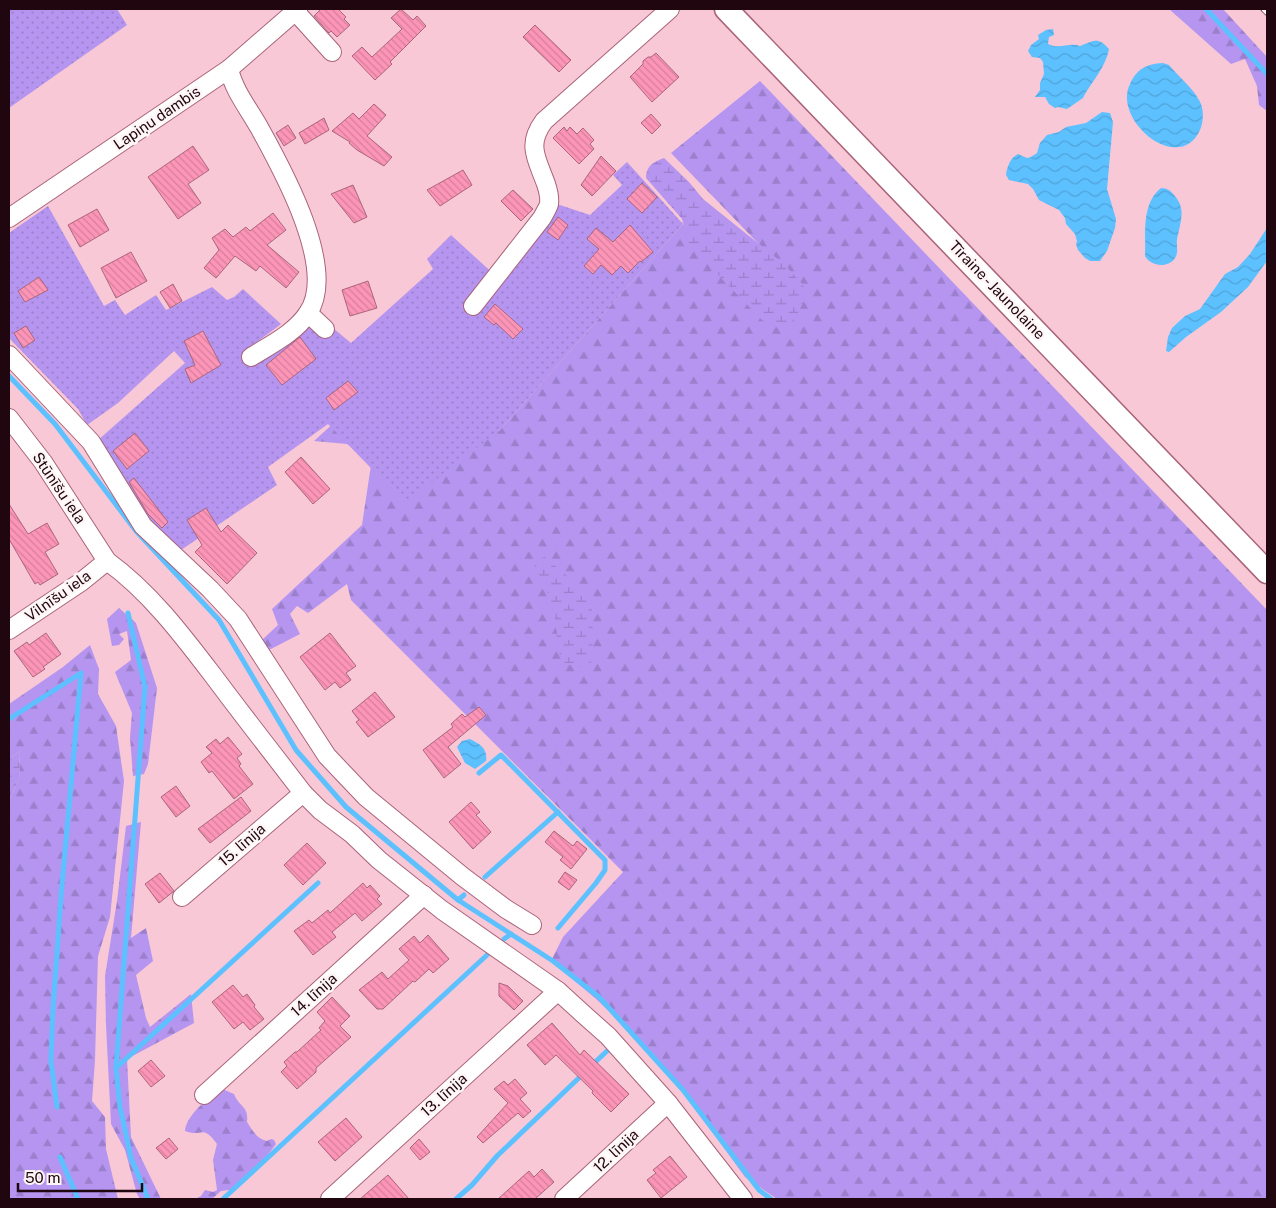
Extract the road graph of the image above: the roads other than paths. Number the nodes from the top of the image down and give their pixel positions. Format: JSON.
{"nodes":[{"id":1,"x":670,"y":9,"type":"edge"},
{"id":2,"x":726,"y":9,"type":"edge"},
{"id":3,"x":296,"y":10,"type":"edge"},
{"id":4,"x":332,"y":52,"type":"dead end"},
{"id":5,"x":229,"y":69,"type":"junction"},
{"id":6,"x":9,"y":218,"type":"edge"},
{"id":7,"x":473,"y":306,"type":"dead end"},
{"id":8,"x":308,"y":313,"type":"junction"},
{"id":9,"x":325,"y":329,"type":"dead end"},
{"id":10,"x":9,"y":355,"type":"edge"},
{"id":11,"x":251,"y":357,"type":"dead end"},
{"id":12,"x":9,"y":418,"type":"edge"},
{"id":13,"x":14,"y":436,"type":"edge"},
{"id":14,"x":107,"y":560,"type":"junction"},
{"id":15,"x":1267,"y":572,"type":"edge"},
{"id":16,"x":9,"y":630,"type":"edge"},
{"id":17,"x":303,"y":794,"type":"junction"},
{"id":18,"x":424,"y":895,"type":"junction"},
{"id":19,"x":182,"y":898,"type":"dead end"},
{"id":20,"x":532,"y":925,"type":"dead end"},
{"id":21,"x":558,"y":991,"type":"junction"},
{"id":22,"x":204,"y":1094,"type":"dead end"},
{"id":23,"x":668,"y":1103,"type":"junction"},
{"id":24,"x":330,"y":1199,"type":"edge"},
{"id":25,"x":564,"y":1199,"type":"edge"},
{"id":26,"x":743,"y":1199,"type":"edge"}],
"edges":[{"from":1,"to":7,"type":"street"},
{"from":2,"to":15,"type":"main road","name":"Tīraine - Jaunolaine"},
{"from":3,"to":4,"type":"street"},
{"from":3,"to":5,"type":"street","name":"Lapiņu dambis"},
{"from":5,"to":6,"type":"street","name":"Lapiņu dambis"},
{"from":5,"to":8,"type":"street"},
{"from":8,"to":9,"type":"street"},
{"from":8,"to":11,"type":"street"},
{"from":10,"to":20,"type":"street"},
{"from":12,"to":13,"type":"street","name":"Stūnīšu iela"},
{"from":13,"to":14,"type":"street","name":"Stūnīšu iela"},
{"from":14,"to":16,"type":"street","name":"Vilnīšu iela"},
{"from":14,"to":17,"type":"street","name":"Stūnīšu iela"},
{"from":17,"to":18,"type":"street","name":"Stūnīšu iela"},
{"from":17,"to":19,"type":"street","name":"15. līnija"},
{"from":18,"to":21,"type":"street","name":"Stūnīšu iela"},
{"from":18,"to":22,"type":"street","name":"14. līnija"},
{"from":21,"to":23,"type":"street","name":"Stūnīšu iela"},
{"from":21,"to":24,"type":"street","name":"13. līnija"},
{"from":23,"to":25,"type":"street","name":"12. līnija"},
{"from":23,"to":26,"type":"street","name":"Stūnīšu iela"}]}
